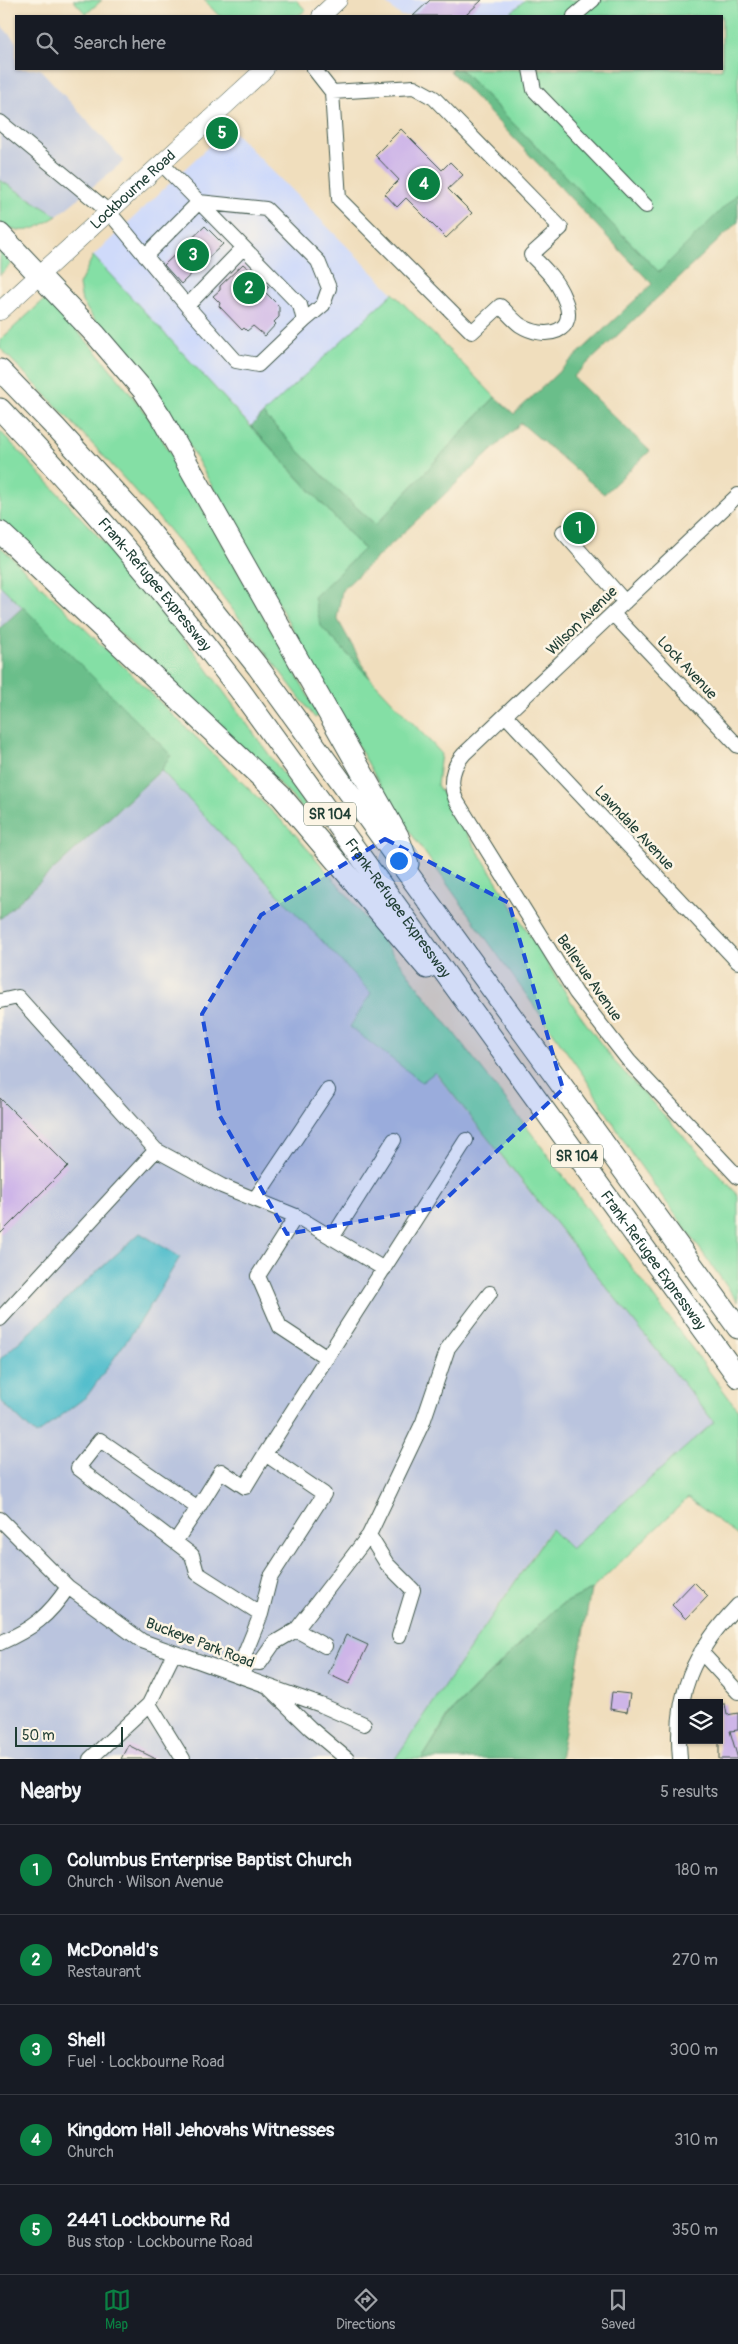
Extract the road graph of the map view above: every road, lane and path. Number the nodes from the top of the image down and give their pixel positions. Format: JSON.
{"nodes":[{"id":1,"x":338,"y":0,"type":"edge"},
{"id":2,"x":593,"y":0,"type":"edge"},
{"id":3,"x":322,"y":15,"type":"edge"},
{"id":4,"x":575,"y":15,"type":"edge"},
{"id":5,"x":264,"y":70,"type":"edge"},
{"id":6,"x":315,"y":70,"type":"edge"},
{"id":7,"x":530,"y":70,"type":"edge"},
{"id":8,"x":332,"y":92,"type":"junction"},
{"id":9,"x":0,"y":122,"type":"edge"},
{"id":10,"x":162,"y":163,"type":"junction"},
{"id":11,"x":198,"y":202,"type":"junction"},
{"id":12,"x":646,"y":206,"type":"dead end"},
{"id":13,"x":109,"y":212,"type":"junction"},
{"id":14,"x":0,"y":234,"type":"edge"},
{"id":15,"x":244,"y":248,"type":"junction"},
{"id":16,"x":146,"y":256,"type":"junction"},
{"id":17,"x":38,"y":275,"type":"junction"},
{"id":18,"x":186,"y":306,"type":"junction"},
{"id":19,"x":0,"y":311,"type":"edge"},
{"id":20,"x":304,"y":321,"type":"junction"},
{"id":21,"x":0,"y":370,"type":"edge"},
{"id":22,"x":0,"y":409,"type":"edge"},
{"id":23,"x":738,"y":495,"type":"edge"},
{"id":24,"x":0,"y":532,"type":"edge"},
{"id":25,"x":563,"y":532,"type":"dead end"},
{"id":26,"x":626,"y":602,"type":"junction"},
{"id":27,"x":613,"y":614,"type":"junction"},
{"id":28,"x":506,"y":716,"type":"junction"},
{"id":29,"x":738,"y":746,"type":"edge"},
{"id":30,"x":453,"y":774,"type":"joint"},
{"id":31,"x":416,"y":886,"type":"junction"},
{"id":32,"x":738,"y":962,"type":"edge"},
{"id":33,"x":0,"y":1001,"type":"edge"},
{"id":34,"x":466,"y":1004,"type":"junction"},
{"id":35,"x":328,"y":1090,"type":"dead end"},
{"id":36,"x":394,"y":1140,"type":"dead end"},
{"id":37,"x":466,"y":1140,"type":"dead end"},
{"id":38,"x":156,"y":1150,"type":"junction"},
{"id":39,"x":738,"y":1177,"type":"edge"},
{"id":40,"x":255,"y":1199,"type":"junction"},
{"id":41,"x":296,"y":1216,"type":"junction"},
{"id":42,"x":332,"y":1238,"type":"junction"},
{"id":43,"x":384,"y":1269,"type":"junction"},
{"id":44,"x":490,"y":1293,"type":"dead end"},
{"id":45,"x":0,"y":1319,"type":"edge"},
{"id":46,"x":738,"y":1328,"type":"edge"},
{"id":47,"x":327,"y":1358,"type":"junction"},
{"id":48,"x":738,"y":1377,"type":"edge"},
{"id":49,"x":265,"y":1454,"type":"junction"},
{"id":50,"x":198,"y":1508,"type":"junction"},
{"id":51,"x":0,"y":1519,"type":"edge"},
{"id":52,"x":370,"y":1535,"type":"junction"},
{"id":53,"x":176,"y":1542,"type":"junction"},
{"id":54,"x":68,"y":1587,"type":"junction"},
{"id":55,"x":738,"y":1604,"type":"edge"},
{"id":56,"x":262,"y":1614,"type":"junction"},
{"id":57,"x":296,"y":1630,"type":"junction"},
{"id":58,"x":398,"y":1636,"type":"dead end"},
{"id":59,"x":0,"y":1643,"type":"edge"},
{"id":60,"x":325,"y":1646,"type":"dead end"},
{"id":61,"x":701,"y":1652,"type":"junction"},
{"id":62,"x":174,"y":1653,"type":"junction"},
{"id":63,"x":248,"y":1662,"type":"junction"},
{"id":64,"x":240,"y":1677,"type":"junction"},
{"id":65,"x":268,"y":1687,"type":"junction"},
{"id":66,"x":738,"y":1692,"type":"edge"},
{"id":67,"x":149,"y":1704,"type":"junction"},
{"id":68,"x":364,"y":1724,"type":"dead end"},
{"id":69,"x":90,"y":1759,"type":"edge"},
{"id":70,"x":183,"y":1759,"type":"edge"},
{"id":71,"x":347,"y":1759,"type":"edge"},
{"id":72,"x":680,"y":1759,"type":"edge"}],
"edges":[{"from":1,"to":3,"type":"main road"},
{"from":2,"to":4,"type":"street"},
{"from":5,"to":10,"type":"main road","name":"Lockbourne Road"},
{"from":6,"to":8,"type":"street"},
{"from":7,"to":12,"type":"street"},
{"from":8,"to":8,"type":"street"},
{"from":9,"to":13,"type":"street"},
{"from":10,"to":11,"type":"street"},
{"from":10,"to":13,"type":"main road","name":"Lockbourne Road"},
{"from":11,"to":15,"type":"street"},
{"from":11,"to":16,"type":"street"},
{"from":11,"to":20,"type":"street"},
{"from":13,"to":16,"type":"street"},
{"from":13,"to":17,"type":"main road","name":"Lockbourne Road"},
{"from":14,"to":17,"type":"highway"},
{"from":15,"to":18,"type":"street"},
{"from":15,"to":20,"type":"street"},
{"from":16,"to":18,"type":"street"},
{"from":17,"to":19,"type":"main road","name":"Lockbourne Road"},
{"from":17,"to":31,"type":"highway"},
{"from":18,"to":20,"type":"street"},
{"from":21,"to":31,"type":"highway","name":"Frank-Refugee Expressway","number":"SR 104"},
{"from":22,"to":34,"type":"highway","name":"Frank-Refugee Expressway","number":"SR 104"},
{"from":23,"to":26,"type":"street","name":"Wilson Avenue"},
{"from":24,"to":34,"type":"highway"},
{"from":25,"to":26,"type":"street"},
{"from":26,"to":27,"type":"street","name":"Wilson Avenue"},
{"from":27,"to":28,"type":"street","name":"Wilson Avenue"},
{"from":27,"to":29,"type":"street","name":"Lock Avenue"},
{"from":28,"to":30,"type":"street","name":"Wilson Avenue"},
{"from":28,"to":32,"type":"street","name":"Lawndale Avenue"},
{"from":30,"to":39,"type":"street","name":"Bellevue Avenue"},
{"from":31,"to":46,"type":"highway","name":"Frank-Refugee Expressway","number":"SR 104"},
{"from":33,"to":38,"type":"street"},
{"from":34,"to":48,"type":"highway","name":"Frank-Refugee Expressway","number":"SR 104"},
{"from":35,"to":40,"type":"street"},
{"from":36,"to":42,"type":"street"},
{"from":37,"to":43,"type":"street"},
{"from":38,"to":40,"type":"street"},
{"from":38,"to":45,"type":"street"},
{"from":40,"to":41,"type":"street"},
{"from":41,"to":42,"type":"street"},
{"from":41,"to":47,"type":"street"},
{"from":42,"to":43,"type":"street"},
{"from":43,"to":47,"type":"street"},
{"from":44,"to":52,"type":"street"},
{"from":47,"to":49,"type":"street"},
{"from":49,"to":50,"type":"street"},
{"from":49,"to":56,"type":"street"},
{"from":50,"to":53,"type":"street"},
{"from":50,"to":53,"type":"street"},
{"from":51,"to":54,"type":"street","name":"Buckeye Park Road"},
{"from":52,"to":57,"type":"street"},
{"from":52,"to":58,"type":"street"},
{"from":53,"to":56,"type":"street"},
{"from":54,"to":59,"type":"street"},
{"from":54,"to":62,"type":"street","name":"Buckeye Park Road"},
{"from":55,"to":61,"type":"street"},
{"from":56,"to":63,"type":"street"},
{"from":57,"to":60,"type":"street"},
{"from":57,"to":63,"type":"street"},
{"from":61,"to":66,"type":"street"},
{"from":61,"to":72,"type":"street"},
{"from":62,"to":64,"type":"street","name":"Buckeye Park Road"},
{"from":62,"to":67,"type":"street"},
{"from":63,"to":64,"type":"street"},
{"from":64,"to":65,"type":"street","name":"Buckeye Park Road"},
{"from":65,"to":68,"type":"street","name":"Buckeye Park Road"},
{"from":65,"to":71,"type":"street"},
{"from":67,"to":69,"type":"street"},
{"from":67,"to":70,"type":"street"}]}
